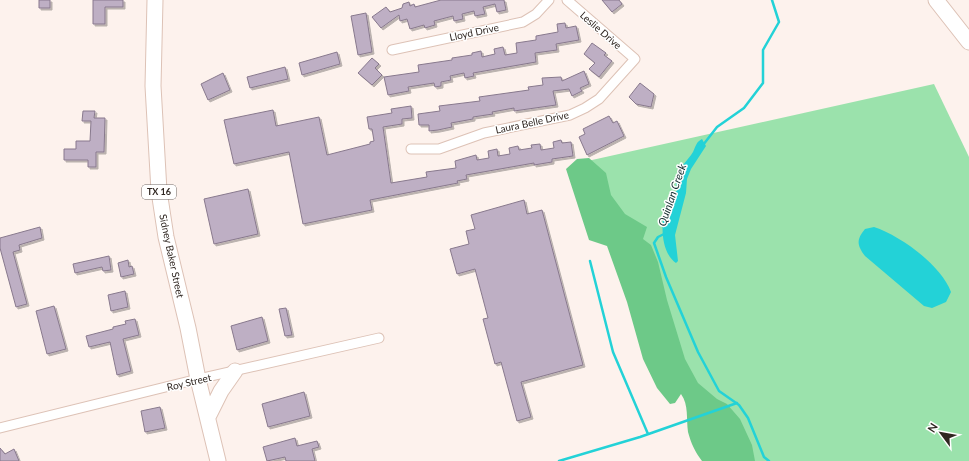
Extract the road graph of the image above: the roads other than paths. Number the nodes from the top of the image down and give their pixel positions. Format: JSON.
{"nodes":[{"id":1,"x":155,"y":0,"type":"edge"},
{"id":2,"x":549,"y":0,"type":"edge"},
{"id":3,"x":567,"y":0,"type":"edge"},
{"id":4,"x":936,"y":0,"type":"edge"},
{"id":5,"x":969,"y":42,"type":"edge"},
{"id":6,"x":392,"y":50,"type":"dead end"},
{"id":7,"x":635,"y":59,"type":"joint"},
{"id":8,"x":411,"y":149,"type":"dead end"},
{"id":9,"x":379,"y":338,"type":"dead end"},
{"id":10,"x":235,"y":371,"type":"junction"},
{"id":11,"x":198,"y":379,"type":"junction"},
{"id":12,"x":208,"y":417,"type":"junction"},
{"id":13,"x":0,"y":428,"type":"edge"},
{"id":14,"x":218,"y":461,"type":"edge"}],
"edges":[{"from":1,"to":11,"type":"main road","name":"Sidney Baker Street","number":"TX 16"},
{"from":2,"to":6,"type":"street","name":"Lloyd Drive"},
{"from":3,"to":7,"type":"street","name":"Leslie Drive"},
{"from":4,"to":5,"type":"main road"},
{"from":7,"to":8,"type":"street","name":"Laura Belle Drive"},
{"from":9,"to":10,"type":"street","name":"Roy Street"},
{"from":10,"to":11,"type":"street","name":"Roy Street"},
{"from":10,"to":12,"type":"main road"},
{"from":11,"to":12,"type":"main road","name":"Sidney Baker Street","number":"TX 16"},
{"from":11,"to":13,"type":"street","name":"Roy Street"},
{"from":12,"to":14,"type":"main road","name":"Sidney Baker Street","number":"TX 16"}]}
